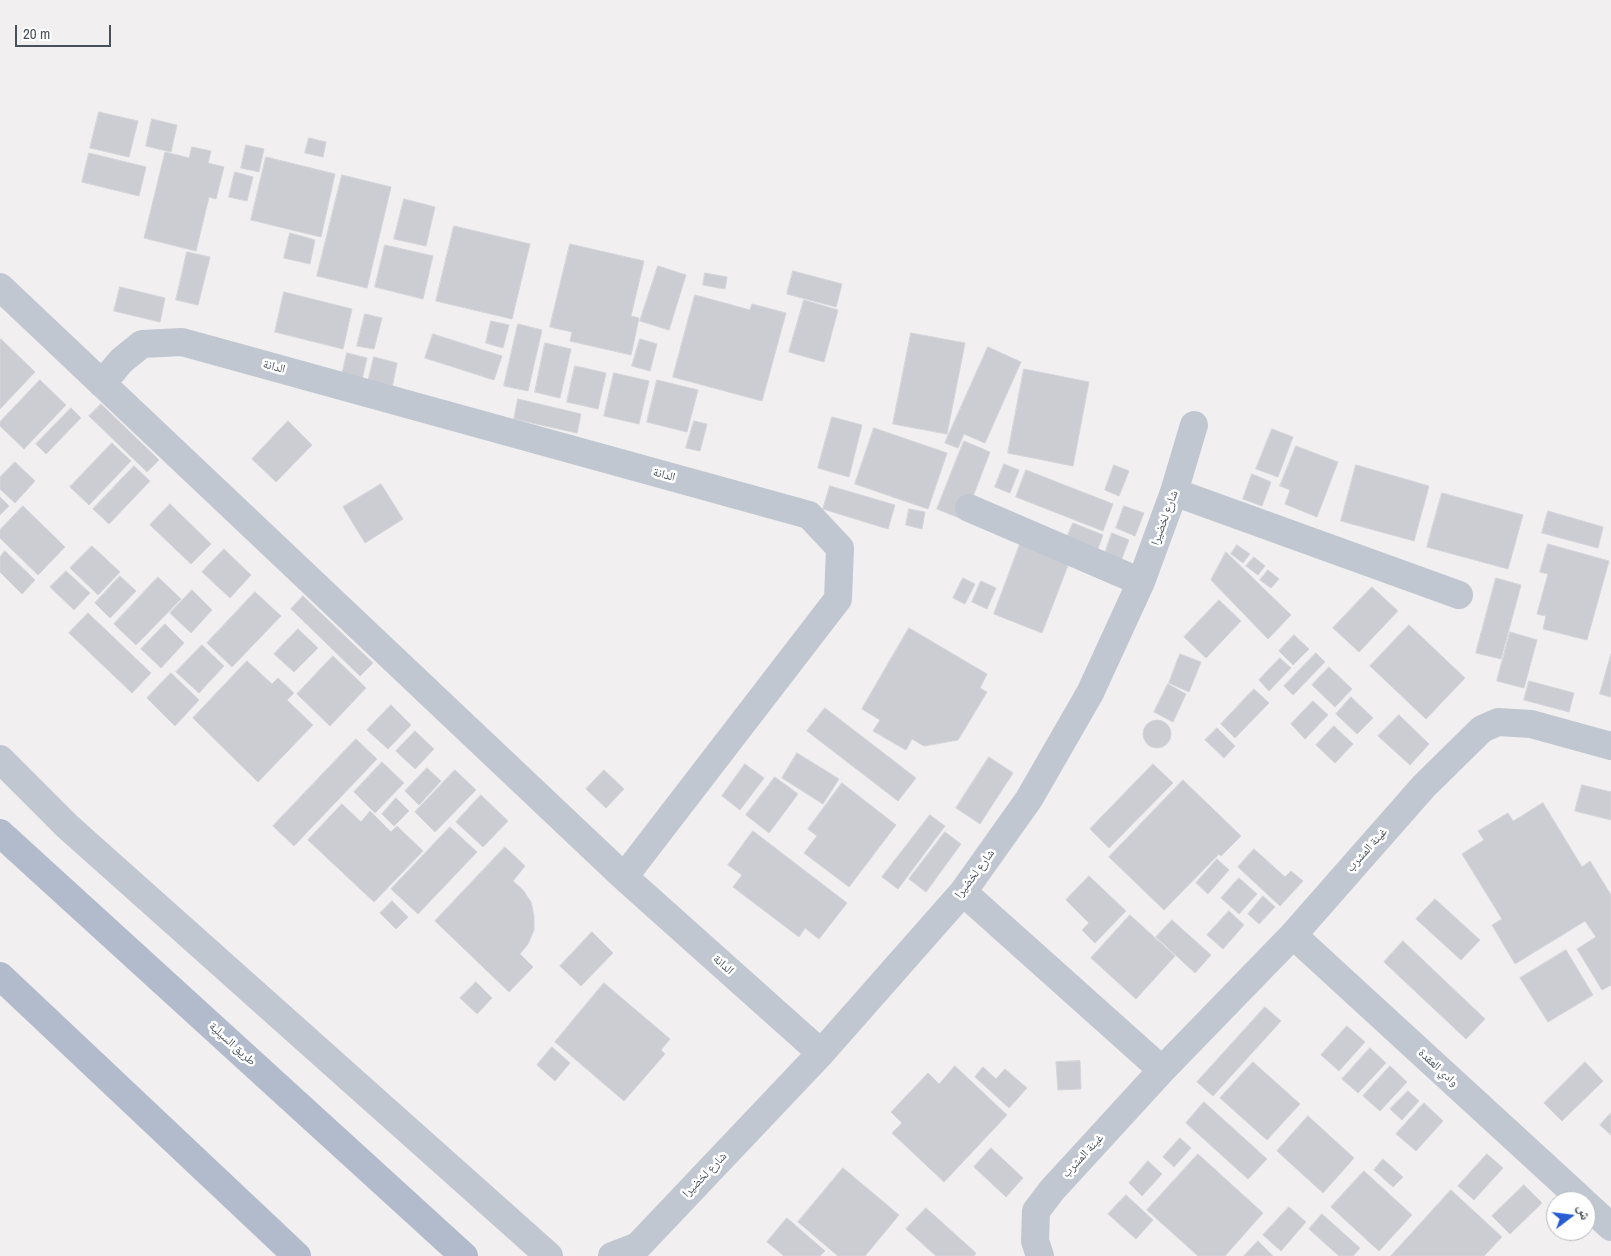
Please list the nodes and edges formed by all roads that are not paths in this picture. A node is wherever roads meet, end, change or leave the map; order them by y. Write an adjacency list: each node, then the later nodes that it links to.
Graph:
1 (0, 287): 2 (street, الدانة)
2 (102, 384): 11 (street, الدانة); 11 (street, الدانة)
3 (1194, 426): 4 (street, شارع لخضيرا)
4 (1174, 492): 6 (street, شارع لخضيرا); 7 (street)
5 (969, 508): 6 (street)
6 (1142, 582): 12 (street, شارع لخضيرا)
7 (1459, 595)
8 (1611, 746): 13 (street, غينة المشرب)
9 (0, 759): 23 (street)
10 (0, 833): 22 (main road, طريق السيلية)
11 (624, 877): 15 (street, الدانة)
12 (963, 892): 15 (street, شارع لخضيرا); 16 (street)
13 (1292, 934): 16 (street, غينة المشرب); 17 (street, وادي العقدة)
14 (0, 976): 21 (main road)
15 (822, 1053): 20 (street, شارع لخضيرا)
16 (1162, 1070): 25 (street, غينة المشرب)
17 (1572, 1191)
18 (1596, 1213): 19 (street)
19 (1611, 1227)
20 (636, 1251): 24 (street, شارع لخضيرا)
21 (298, 1256)
22 (464, 1256)
23 (549, 1256)
24 (612, 1256)
25 (1040, 1256)

